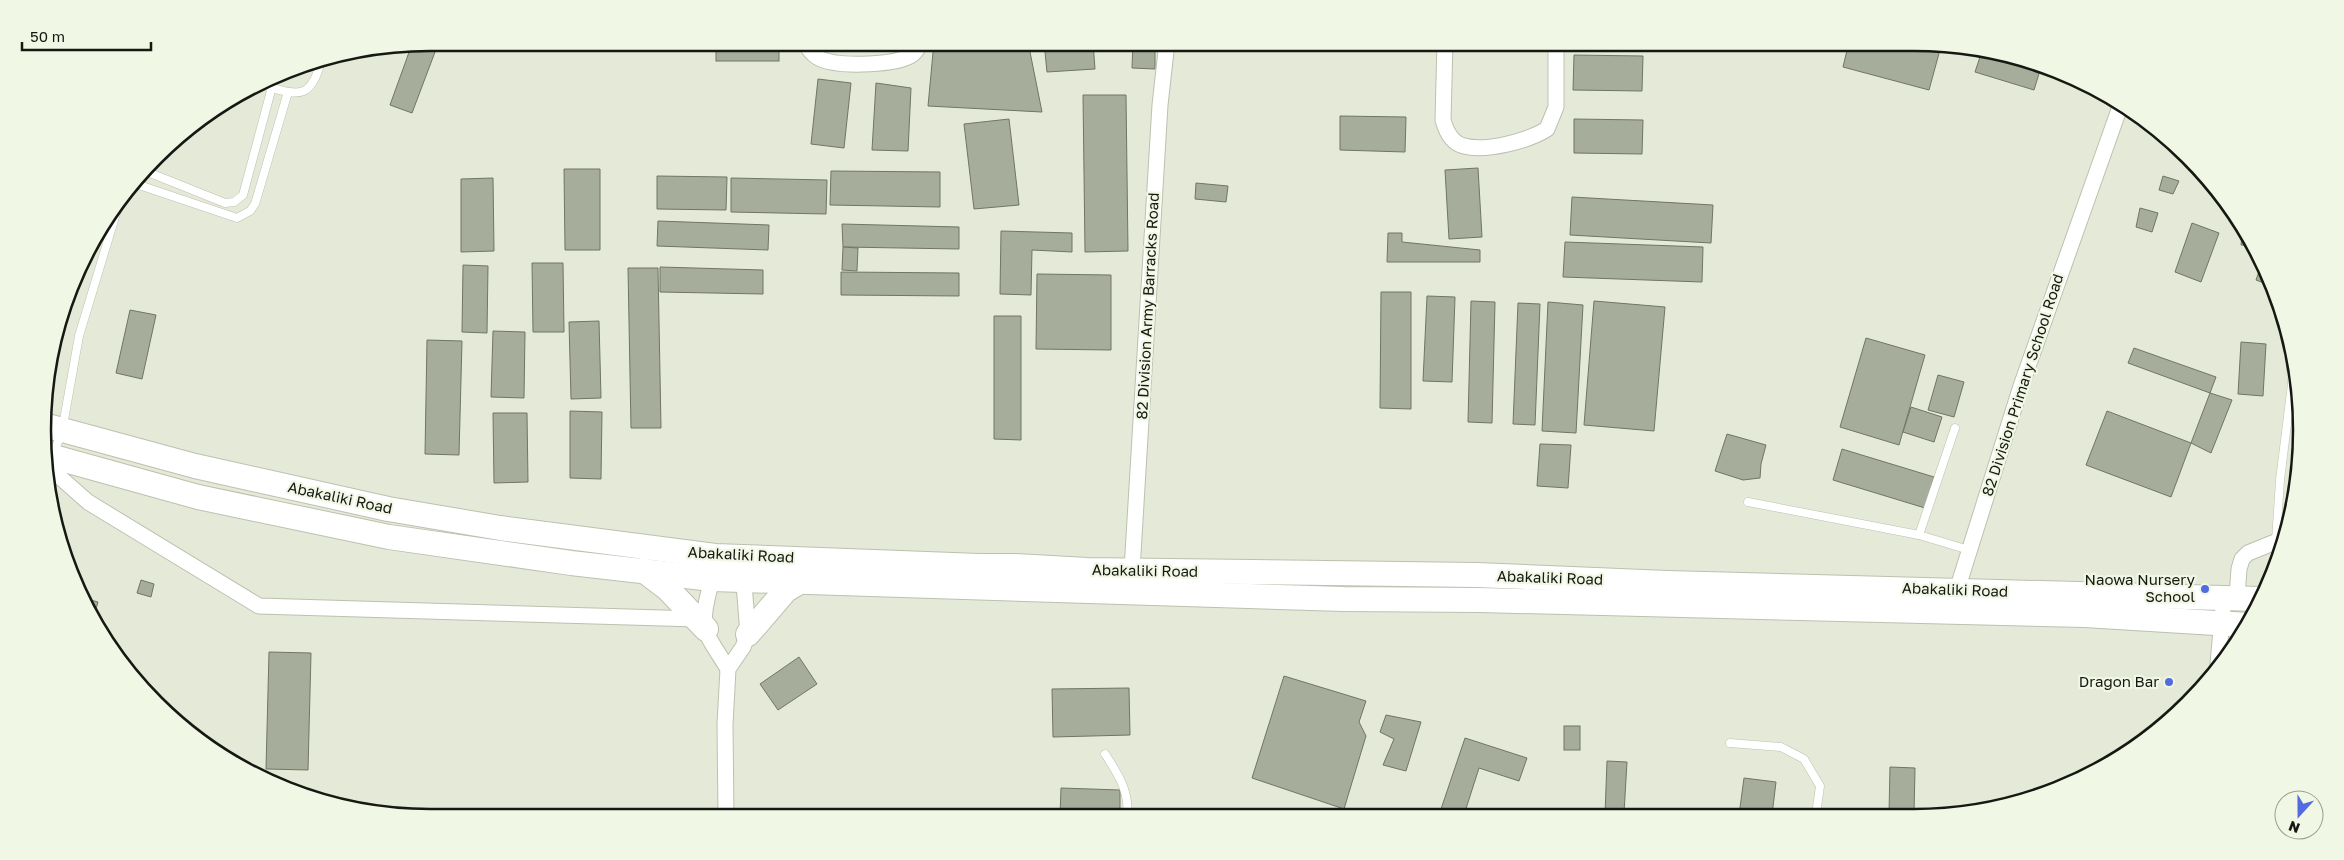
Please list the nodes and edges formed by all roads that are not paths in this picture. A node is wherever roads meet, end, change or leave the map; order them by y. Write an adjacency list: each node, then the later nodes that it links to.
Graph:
1 (809, 51): 2 (street)
2 (916, 51)
3 (1166, 51): 26 (street, 82 Division Army Barracks Road)
4 (1445, 51): 5 (street)
5 (1556, 51)
6 (318, 68): 8 (lane)
7 (272, 87): 8 (lane); 10 (lane)
8 (288, 92): 11 (lane)
9 (2117, 111): 22 (street, 82 Division Primary School Road)
10 (151, 173)
11 (141, 186)
12 (112, 225): 14 (lane)
13 (2291, 392): 19 (lane)
14 (53, 428): 23 (main road, Abakaliki Road)
15 (1955, 428): 20 (lane)
16 (52, 459): 25 (main road, Abakaliki Road)
17 (53, 464): 30 (street)
18 (1748, 502): 20 (lane)
19 (2281, 524)
20 (1920, 535): 22 (lane)
21 (2276, 541): 29 (street)
22 (1969, 550): 28 (street, 82 Division Primary School Road)
23 (713, 568): 24 (main road, Abakaliki Road); 25 (main road, Abakaliki Road); 30 (street)
24 (743, 568): 26 (main road, Abakaliki Road); 27 (main road, Abakaliki Road); 33 (street)
25 (643, 570): 30 (main road)
26 (1132, 570): 28 (main road, Abakaliki Road)
27 (801, 581): 31 (main road, Abakaliki Road); 33 (main road)
28 (1957, 590): 29 (main road, Abakaliki Road)
29 (2241, 598): 31 (street)
30 (701, 624): 35 (street)
31 (2220, 624): 32 (main road, Abakaliki Road); 34 (street)
32 (2238, 625)
33 (748, 634): 35 (street)
34 (2218, 655)
35 (728, 669): 38 (street)
36 (1730, 743): 40 (lane)
37 (1105, 754): 39 (lane)
38 (726, 809)
39 (1128, 809)
40 (1817, 809)

